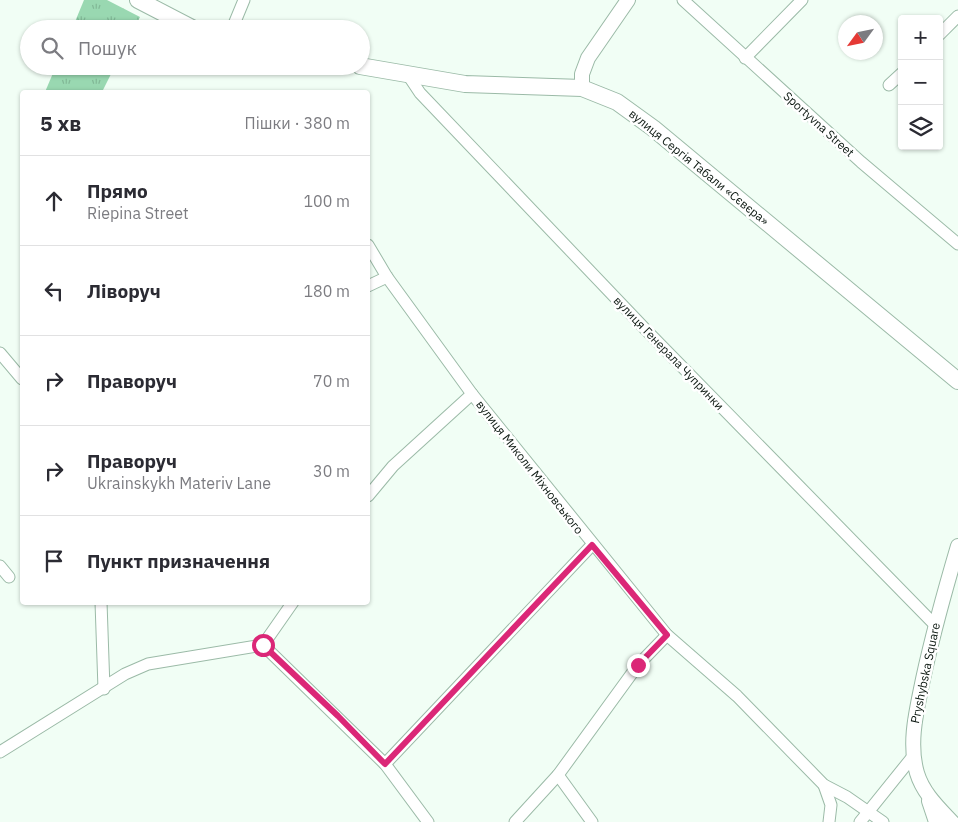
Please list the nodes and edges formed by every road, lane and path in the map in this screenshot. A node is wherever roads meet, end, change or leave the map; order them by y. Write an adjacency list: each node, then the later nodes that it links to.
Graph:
1 (138, 0): 7 (main road)
2 (244, 0): 8 (street)
3 (628, 0): 15 (street)
4 (683, 0): 10 (street, Sportyvna Street)
5 (802, 0): 10 (street)
6 (958, 16): 9 (street)
7 (177, 20)
8 (236, 20)
9 (943, 31)
10 (745, 58): 16 (street, Sportyvna Street)
11 (370, 68): 12 (main road, вулиця Сергія Табали «Сєвєра»)
12 (408, 75): 15 (main road, вулиця Сергія Табали «Сєвєра»); 31 (street, вулиця Генерала Чупринки)
13 (898, 77): 14 (street)
14 (890, 85)
15 (582, 88): 22 (main road, вулиця Сергія Табали «Сєвєра»)
16 (958, 244)
17 (370, 248): 18 (street, вулиця Миколи Міхновського)
18 (387, 277): 19 (street); 23 (street, вулиця Миколи Міхновського)
19 (370, 285)
20 (0, 353): 21 (street)
21 (20, 376)
22 (958, 381)
23 (472, 394): 24 (street); 25 (street, вулиця Миколи Міхновського)
24 (370, 494)
25 (592, 545): 32 (street, вулиця Миколи Міхновського); 37 (street)
26 (958, 546): 31 (street, Pryshybska Square)
27 (0, 566): 28 (street)
28 (9, 577)
29 (101, 605): 34 (street)
30 (291, 605): 33 (street)
31 (935, 625): 36 (street, Pryshybska Square)
32 (667, 635): 38 (street); 39 (street, вулиця Миколи Міхновського)
33 (263, 645): 34 (street); 37 (street)
34 (104, 689): 35 (street)
35 (0, 752)
36 (914, 755): 40 (street, Pryshybska Square); 41 (street)
37 (385, 764): 42 (street)
38 (558, 775): 43 (street); 44 (street)
39 (824, 785): 41 (street, вулиця Миколи Міхновського); 45 (street)
40 (926, 794): 48 (street); 49 (street, Pryshybska Square)
41 (868, 811): 46 (street); 47 (street, вулиця Миколи Міхновського)
42 (428, 822)
43 (515, 822)
44 (592, 822)
45 (829, 822)
46 (860, 822)
47 (883, 822)
48 (936, 822)
49 (952, 822)

